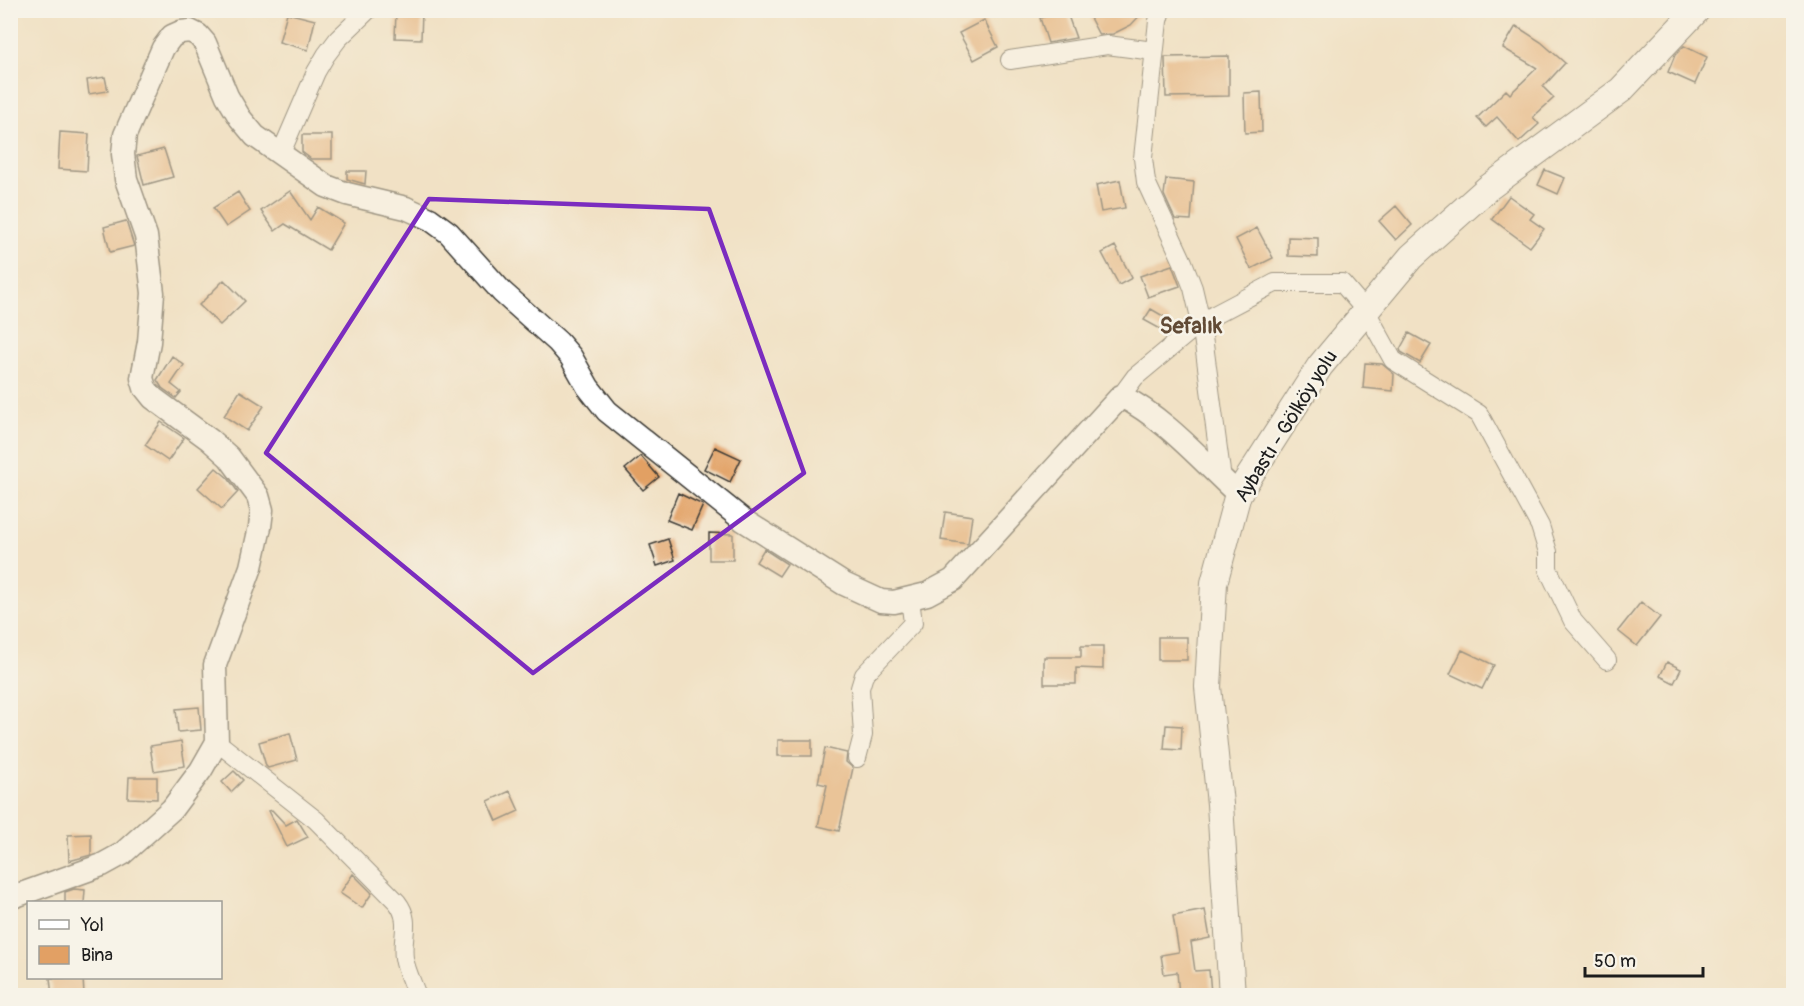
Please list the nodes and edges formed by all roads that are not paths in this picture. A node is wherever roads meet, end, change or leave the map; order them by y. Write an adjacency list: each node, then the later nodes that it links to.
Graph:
1 (368, 10): 6 (street)
2 (1161, 10): 4 (street)
3 (1697, 10): 7 (main road, Aybastı - Gölköy yolu)
4 (1154, 51): 5 (street); 8 (street)
5 (1010, 60)
6 (281, 153): 11 (street); 13 (street)
7 (1366, 311): 8 (street); 10 (main road, Aybastı - Gölköy yolu); 12 (street)
8 (1201, 322): 9 (street); 10 (street)
9 (1121, 396): 10 (street); 11 (street)
10 (1230, 487): 17 (main road, Aybastı - Gölköy yolu)
11 (910, 599): 14 (street)
12 (1607, 660)
13 (217, 742): 15 (street); 16 (street)
14 (857, 758)
15 (10, 897)
16 (417, 996)
17 (1232, 996)

